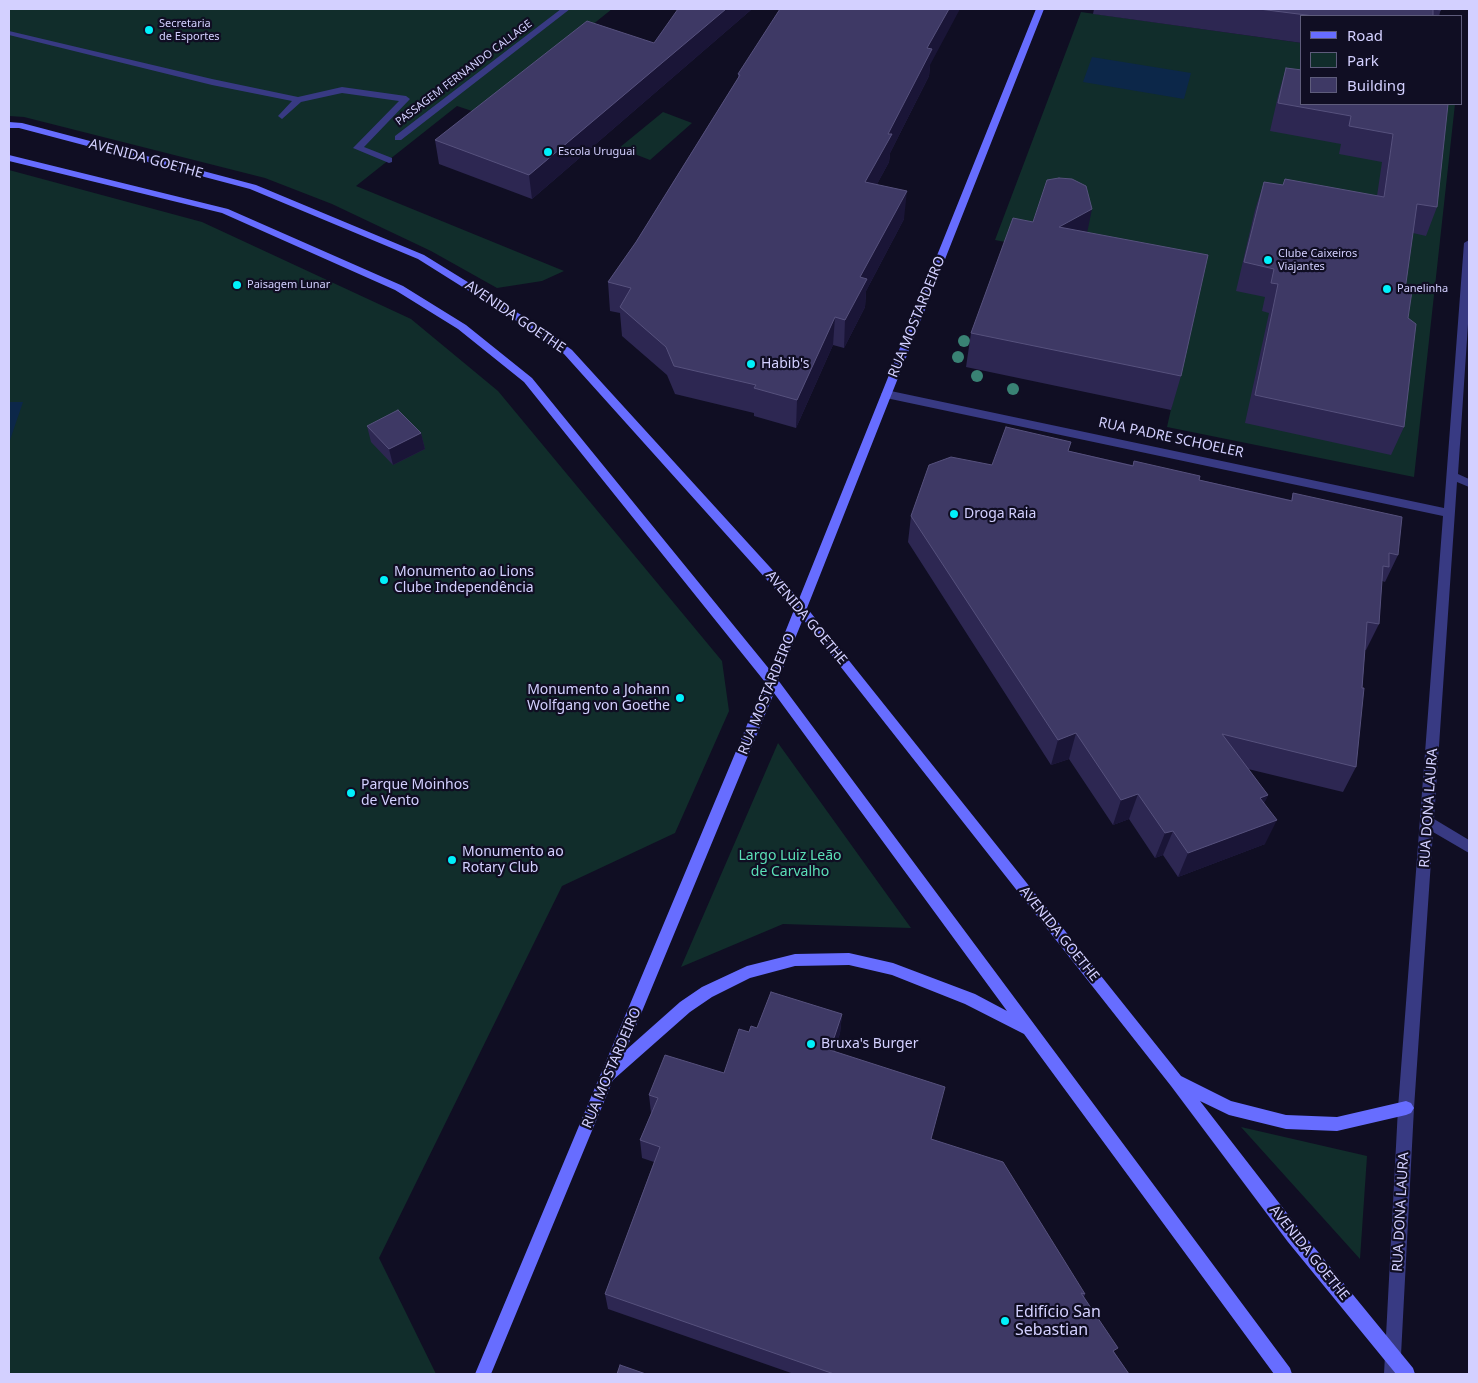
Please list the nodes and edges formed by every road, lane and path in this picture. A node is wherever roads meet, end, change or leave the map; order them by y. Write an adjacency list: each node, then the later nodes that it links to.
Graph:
1 (566, 9): 7 (street, PASSAGEM FERNANDO CALLAGE)
2 (1040, 9): 11 (main road, RUA MOSTARDEIRO)
3 (9, 33): 4 (street)
4 (298, 100): 5 (street); 9 (street)
5 (282, 116)
6 (9, 125): 15 (main road, AVENIDA GOETHE)
7 (398, 138)
8 (9, 158): 16 (main road)
9 (390, 160)
10 (1469, 243): 12 (street, RUA DONA LAURA)
11 (886, 394): 14 (street, RUA PADRE SCHOELER); 15 (main road, RUA MOSTARDEIRO)
12 (1453, 476): 13 (street); 14 (street, RUA DONA LAURA)
13 (1469, 483)
14 (1450, 513): 17 (street, RUA DONA LAURA)
15 (801, 609): 16 (main road, RUA MOSTARDEIRO); 21 (main road, AVENIDA GOETHE)
16 (772, 681): 19 (main road); 20 (main road, RUA MOSTARDEIRO)
17 (1428, 822): 18 (street); 22 (street, RUA DONA LAURA)
18 (1469, 847)
19 (1030, 1030): 20 (main road); 25 (main road)
20 (607, 1079): 24 (main road, RUA MOSTARDEIRO)
21 (1176, 1081): 22 (main road); 23 (main road, AVENIDA GOETHE)
22 (1406, 1108): 23 (street, RUA DONA LAURA)
23 (1394, 1357): 26 (street, RUA DONA LAURA); 27 (main road, AVENIDA GOETHE)
24 (483, 1374)
25 (1284, 1374)
26 (1392, 1374)
27 (1407, 1374)

